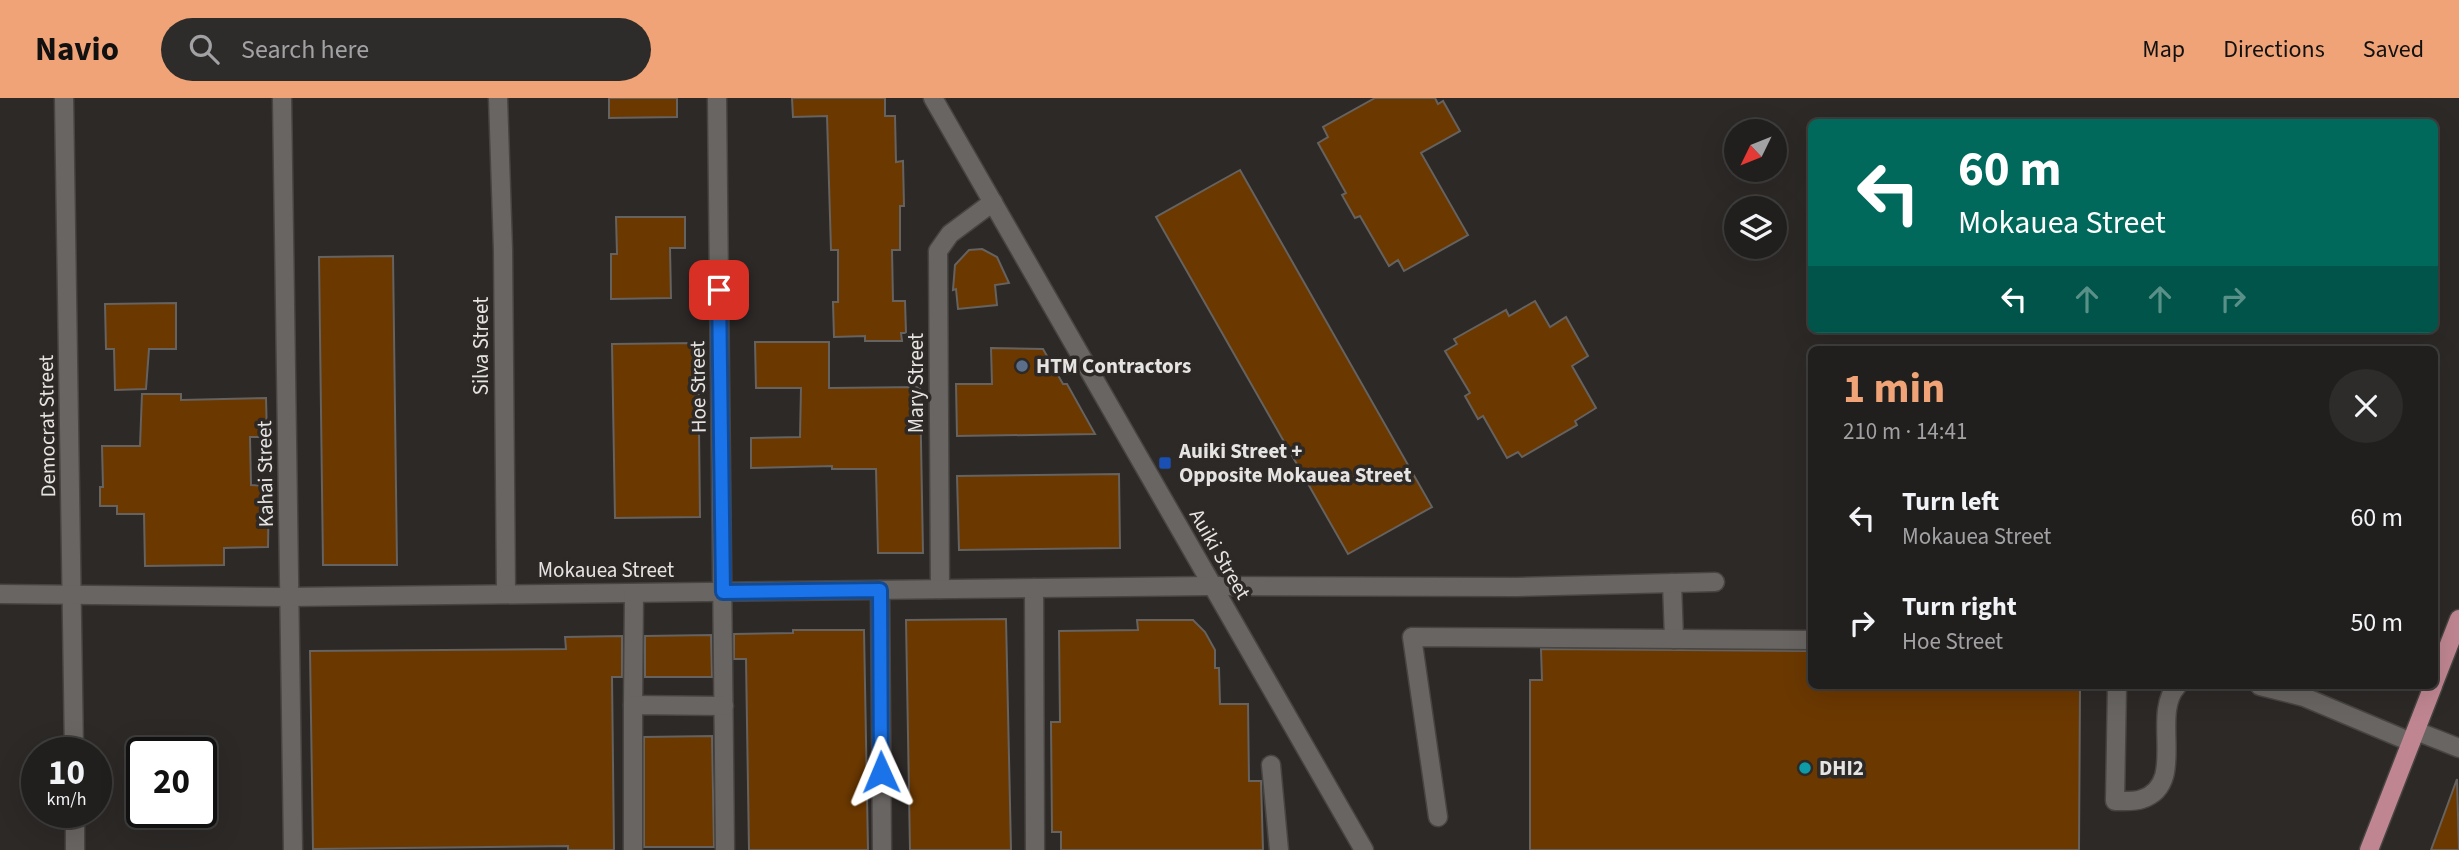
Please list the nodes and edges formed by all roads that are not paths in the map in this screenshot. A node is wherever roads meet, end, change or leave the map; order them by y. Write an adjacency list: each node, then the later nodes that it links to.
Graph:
1 (64, 98): 14 (street, Democrat Street)
2 (282, 98): 18 (street, Kahai Street)
3 (498, 98): 16 (street, Silva Street)
4 (717, 98): 13 (street, Hoe Street)
5 (933, 98): 6 (street, Auiki Street)
6 (993, 202): 9 (street, Auiki Street); 11 (street, Mary Street)
7 (1715, 582): 8 (street, Mokauea Street)
8 (1672, 583): 9 (street, Mokauea Street); 20 (street)
9 (1212, 586): 10 (street, Mokauea Street); 42 (street, Auiki Street)
10 (1034, 588): 11 (street, Mokauea Street); 40 (street)
11 (940, 589): 12 (street, Mokauea Street)
12 (880, 590): 13 (street, Mokauea Street); 39 (street)
13 (723, 592): 17 (street, Mokauea Street); 28 (street, Hoe Street)
14 (73, 593): 15 (street, Mokauea Street); 18 (street, Mokauea Street); 30 (street, Democrat Street)
15 (0, 594)
16 (506, 594): 17 (street, Mokauea Street); 18 (street, Mokauea Street)
17 (634, 594): 27 (street)
18 (288, 597): 36 (street, Kahai Street)
19 (2459, 620): 22 (main road)
20 (1674, 639): 21 (street); 33 (street)
21 (1808, 640)
22 (2438, 675)
23 (2117, 689): 24 (street)
24 (2174, 689)
25 (2272, 689): 29 (street)
26 (2432, 689): 29 (main road)
27 (634, 705): 28 (street); 37 (street)
28 (724, 706): 38 (street, Hoe Street)
29 (2414, 736): 31 (street); 43 (main road)
30 (74, 737)
31 (2459, 748)
32 (1271, 765): 41 (street)
33 (1438, 817)
34 (75, 828): 35 (street)
35 (75, 850)
36 (293, 850)
37 (633, 850)
38 (725, 850)
39 (882, 850)
40 (1035, 850)
41 (1279, 850)
42 (1364, 850)
43 (2369, 850)

